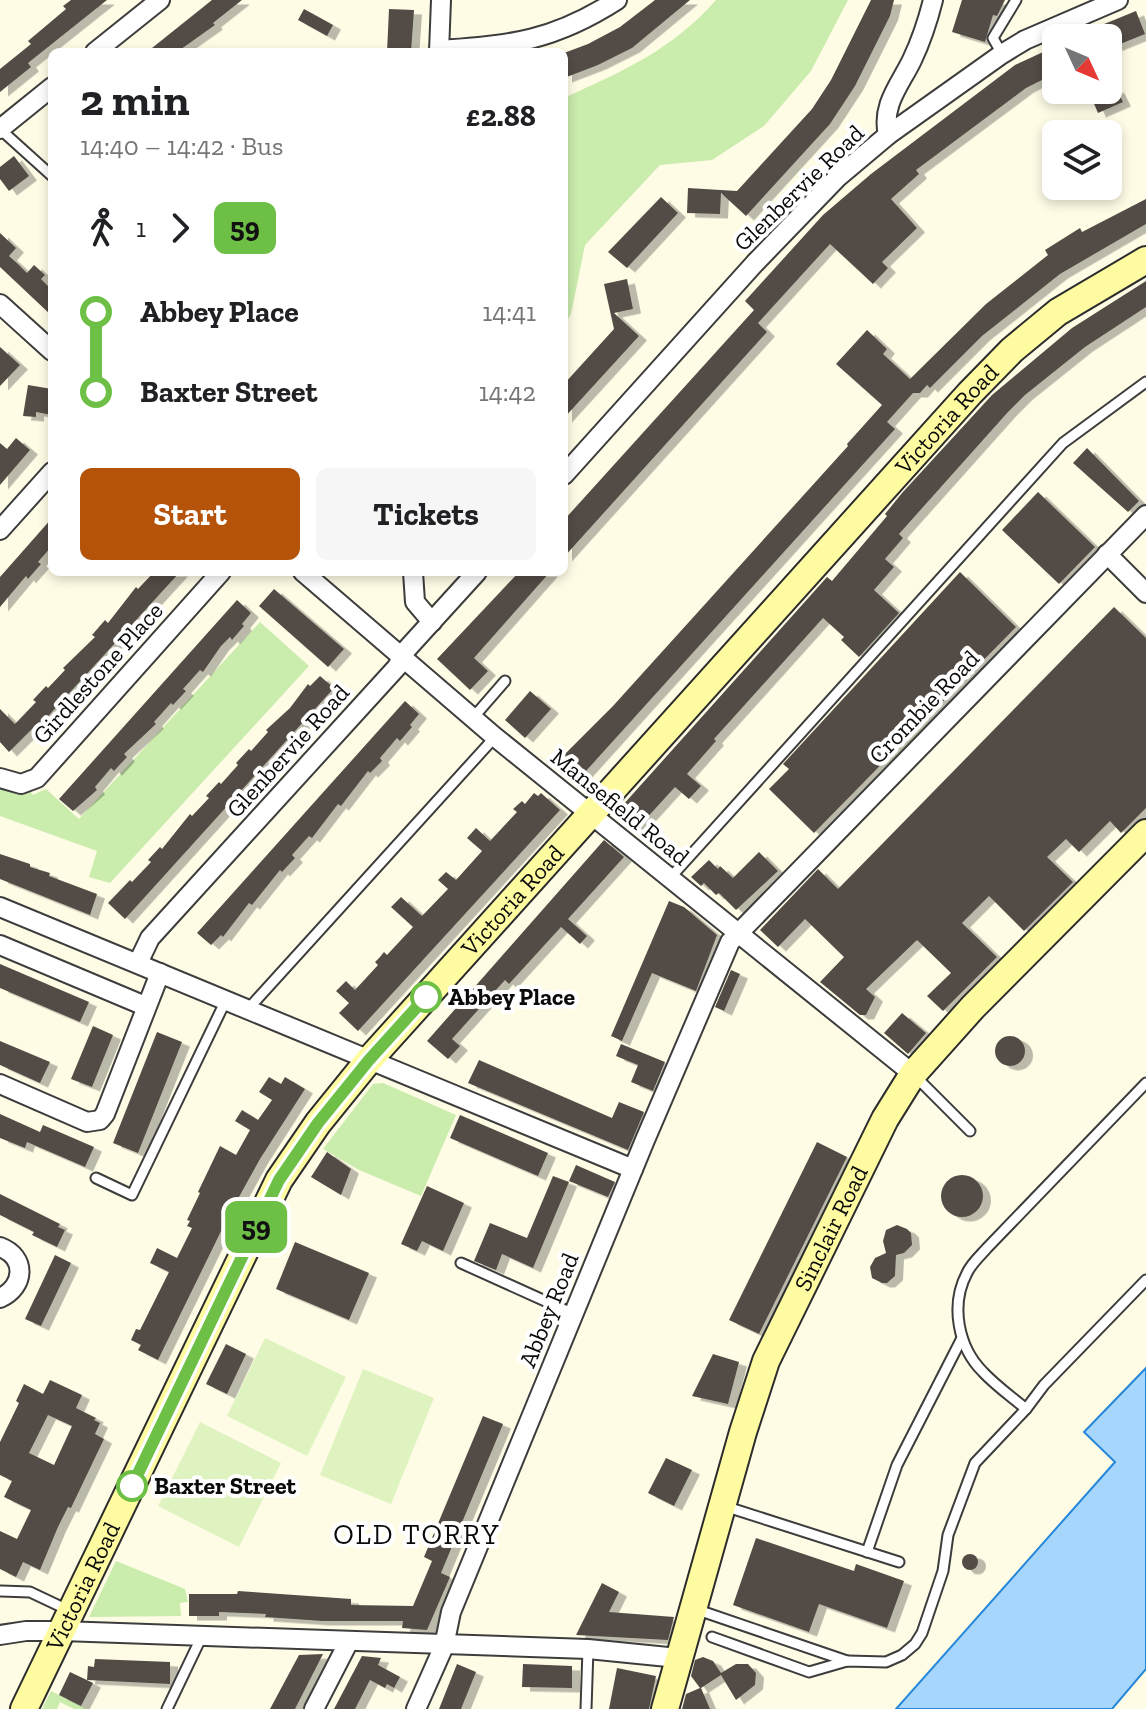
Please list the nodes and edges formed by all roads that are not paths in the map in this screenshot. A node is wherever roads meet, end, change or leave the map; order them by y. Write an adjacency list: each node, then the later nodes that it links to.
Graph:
1 (160, 0): 7 (street)
2 (441, 0): 8 (street)
3 (617, 0): 9 (street)
4 (933, 0): 13 (street)
5 (1016, 0): 10 (lane)
6 (1118, 0): 10 (street, Glenbervie Road)
7 (100, 48)
8 (439, 48)
9 (473, 48)
10 (1002, 54): 13 (street, Glenbervie Road)
11 (48, 90): 12 (street)
12 (0, 129): 14 (lane)
13 (888, 135): 19 (street, Glenbervie Road)
14 (48, 172)
15 (1146, 260): 35 (street, Victoria Road)
16 (0, 304): 17 (street)
17 (48, 347)
18 (1146, 382): 37 (lane)
19 (568, 471)
20 (48, 476): 22 (street)
21 (1146, 515): 23 (street, Crombie Road)
22 (0, 530)
23 (1107, 554): 28 (street); 39 (street, Crombie Road)
24 (217, 576): 34 (street, Girdlestone Place)
25 (308, 576): 30 (street, Mansefield Road)
26 (413, 576): 29 (street)
27 (473, 576): 29 (street, Glenbervie Road)
28 (1146, 593)
29 (432, 622): 30 (street, Glenbervie Road)
30 (401, 658): 32 (street, Mansefield Road); 41 (street, Glenbervie Road)
31 (505, 681): 32 (lane)
32 (472, 719): 33 (street, Mansefield Road)
33 (495, 737): 35 (street, Mansefield Road); 45 (lane)
34 (0, 778)
35 (591, 814): 37 (street, Mansefield Road); 46 (street, Victoria Road)
36 (1146, 833): 47 (street, Sinclair Road)
37 (670, 878): 39 (street, Mansefield Road)
38 (0, 907): 41 (street)
39 (738, 933): 47 (street, Mansefield Road); 51 (street, Abbey Road)
40 (0, 945): 44 (street)
41 (138, 963): 42 (street)
42 (160, 973): 43 (street); 44 (street)
43 (226, 1000): 45 (street); 52 (lane)
44 (145, 1006): 49 (street)
45 (249, 1008): 46 (street)
46 (369, 1060): 51 (street); 65 (street, Victoria Road)
47 (913, 1074): 50 (lane); 60 (street, Sinclair Road)
48 (1146, 1083): 58 (lane)
49 (0, 1084)
50 (970, 1131)
51 (633, 1169): 57 (street, Abbey Road)
52 (96, 1178)
53 (0, 1247): 56 (street)
54 (461, 1263): 57 (lane)
55 (1146, 1280): 59 (lane)
56 (0, 1298)
57 (574, 1314): 70 (street, Abbey Road)
58 (962, 1338): 59 (lane); 61 (lane)
59 (1026, 1409): 73 (lane)
60 (724, 1506): 61 (lane); 64 (street, Sinclair Road)
61 (867, 1552): 62 (lane)
62 (899, 1562)
63 (1, 1591): 65 (lane)
64 (693, 1608): 72 (street, Sinclair Road); 73 (lane)
65 (66, 1621): 66 (street); 67 (street); 74 (street, Victoria Road)
66 (0, 1635)
67 (202, 1636): 69 (street); 75 (lane)
68 (712, 1637): 73 (lane)
69 (348, 1643): 70 (street); 76 (street)
70 (444, 1646): 71 (street); 77 (street, Abbey Road)
71 (588, 1649): 72 (street); 78 (lane)
72 (678, 1658): 79 (street, Sinclair Road)
73 (847, 1661)
74 (24, 1709)
75 (167, 1709)
76 (314, 1709)
77 (416, 1709)
78 (586, 1709)
79 (665, 1709)

